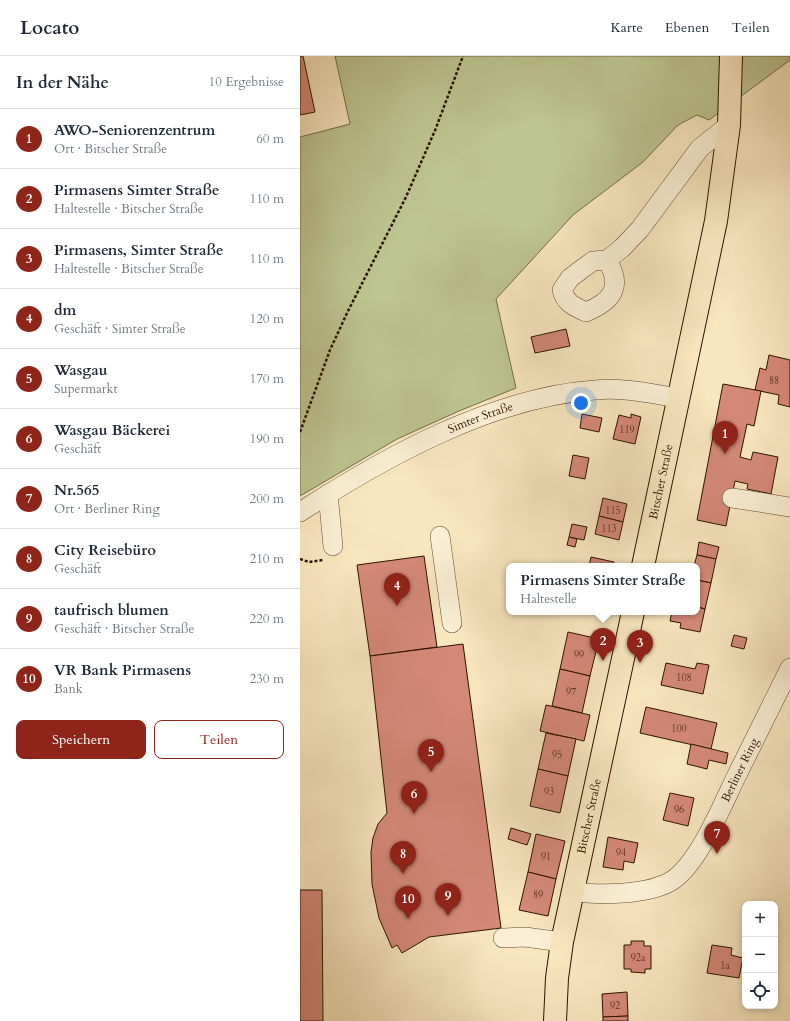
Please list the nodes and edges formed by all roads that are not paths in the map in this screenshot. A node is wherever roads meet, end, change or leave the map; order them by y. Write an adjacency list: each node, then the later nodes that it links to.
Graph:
1 (730, 56): 2 (main road, Bitscher Straße)
2 (729, 124): 3 (street); 4 (main road, Bitscher Straße)
3 (607, 260)
4 (679, 398): 5 (street, Simter Straße); 11 (main road, Bitscher Straße)
5 (328, 494): 8 (street, Simter Straße); 10 (street)
6 (732, 498): 7 (street)
7 (790, 508)
8 (300, 512)
9 (440, 536): 13 (street)
10 (331, 553)
11 (644, 563)
12 (632, 615): 15 (main road, Bitscher Straße)
13 (452, 623)
14 (790, 668): 15 (street, Berliner Ring)
15 (572, 891): 17 (main road, Bitscher Straße)
16 (504, 938): 17 (street)
17 (562, 942): 18 (main road, Bitscher Straße)
18 (555, 1021)

